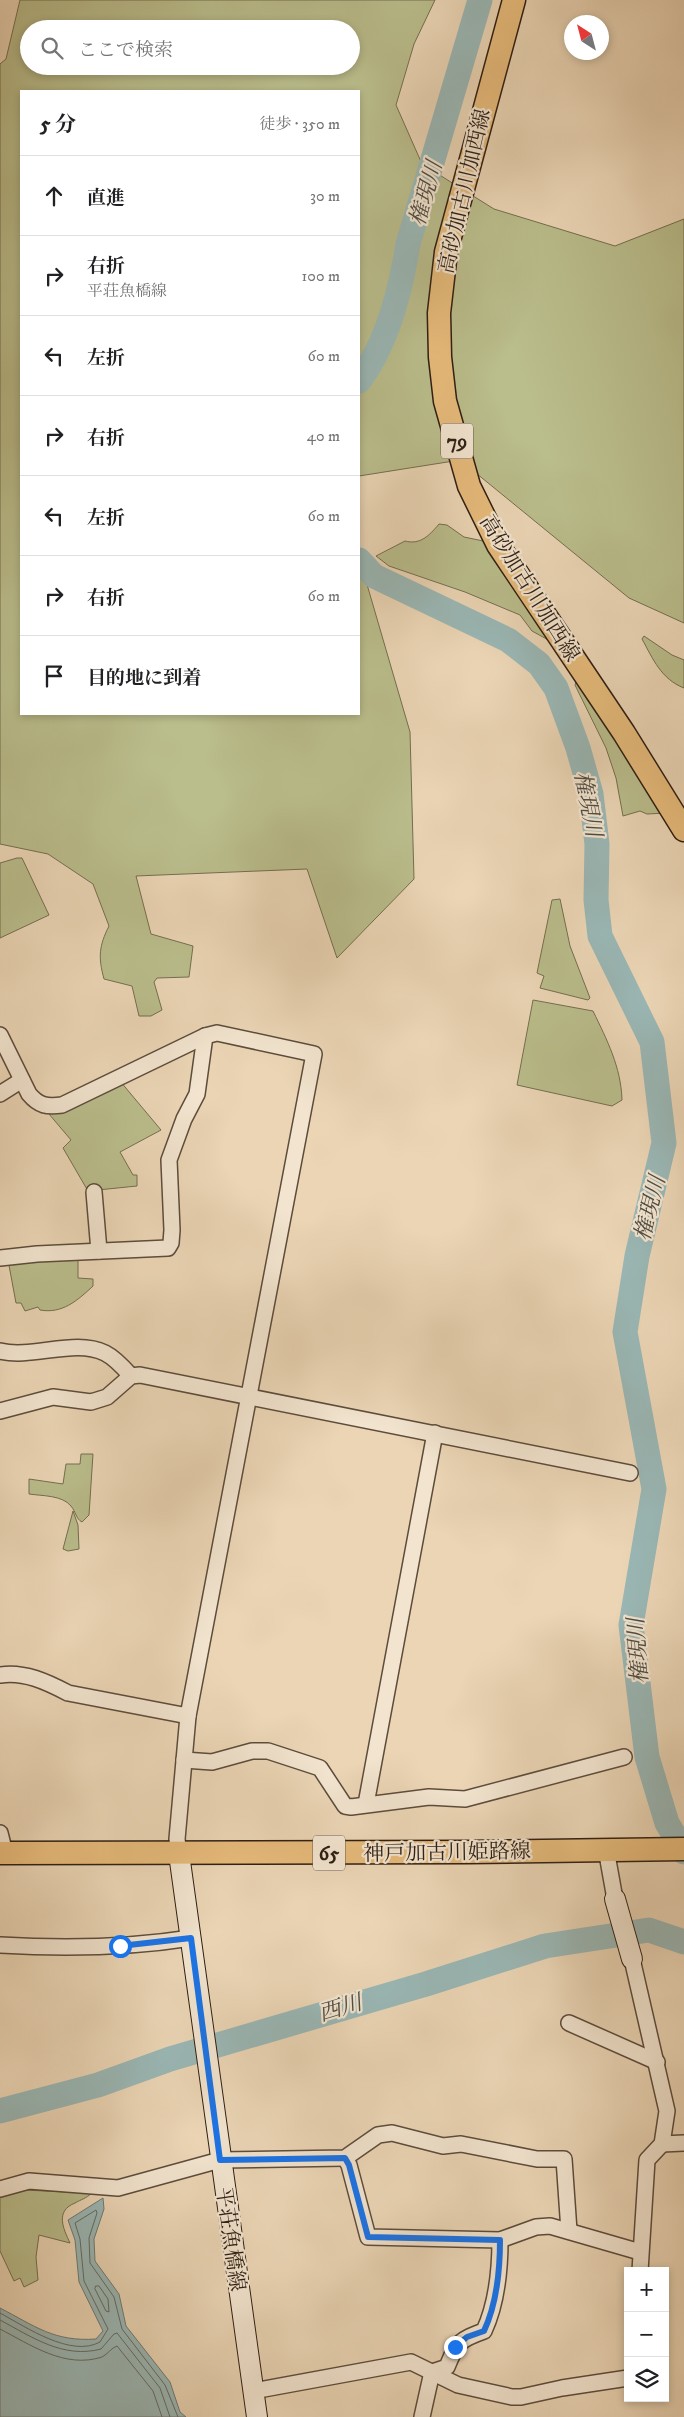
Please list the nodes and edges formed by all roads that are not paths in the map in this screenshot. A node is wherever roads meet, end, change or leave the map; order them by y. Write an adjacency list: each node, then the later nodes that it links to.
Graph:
1 (514, 0): 2 (main road, 高砂加古川加西線 / 79)
2 (684, 830)
3 (0, 1035): 5 (street)
4 (205, 1036): 5 (street); 8 (street); 12 (street)
5 (22, 1080): 6 (street)
6 (0, 1094)
7 (94, 1192): 8 (street)
8 (99, 1251): 9 (street)
9 (0, 1258)
10 (0, 1351): 11 (street)
11 (131, 1376): 12 (street); 13 (street)
12 (249, 1396): 14 (street); 17 (street)
13 (0, 1411)
14 (435, 1433): 15 (street); 20 (street)
15 (630, 1472)
16 (0, 1675): 17 (street)
17 (188, 1716): 19 (street)
18 (624, 1758): 20 (street)
19 (184, 1760): 20 (street); 24 (street)
20 (366, 1804)
21 (2, 1846): 24 (main road, 神戸加古川姫路線 / 65)
22 (606, 1849): 23 (main road, 神戸加古川姫路線 / 65); 24 (main road, 神戸加古川姫路線 / 65); 25 (street)
23 (684, 1849)
24 (179, 1854): 26 (main road, 平荘魚橋線)
25 (616, 1903): 28 (main road)
26 (191, 1938): 27 (street); 34 (main road, 平荘魚橋線)
27 (0, 1945)
28 (631, 1956): 30 (street)
29 (569, 2023): 30 (street)
30 (657, 2062): 32 (street)
31 (684, 2143): 32 (street)
32 (662, 2144): 38 (street)
33 (345, 2158): 34 (street); 36 (street); 37 (street)
34 (220, 2160): 35 (street); 42 (main road, 平荘魚橋線)
35 (0, 2189)
36 (569, 2231): 37 (street); 38 (street)
37 (500, 2240): 40 (street)
38 (640, 2252): 39 (street)
39 (640, 2267)
40 (432, 2372): 41 (street); 42 (street); 44 (street)
41 (624, 2379)
42 (253, 2391): 43 (main road, 平荘魚橋線)
43 (257, 2417)
44 (422, 2417)

